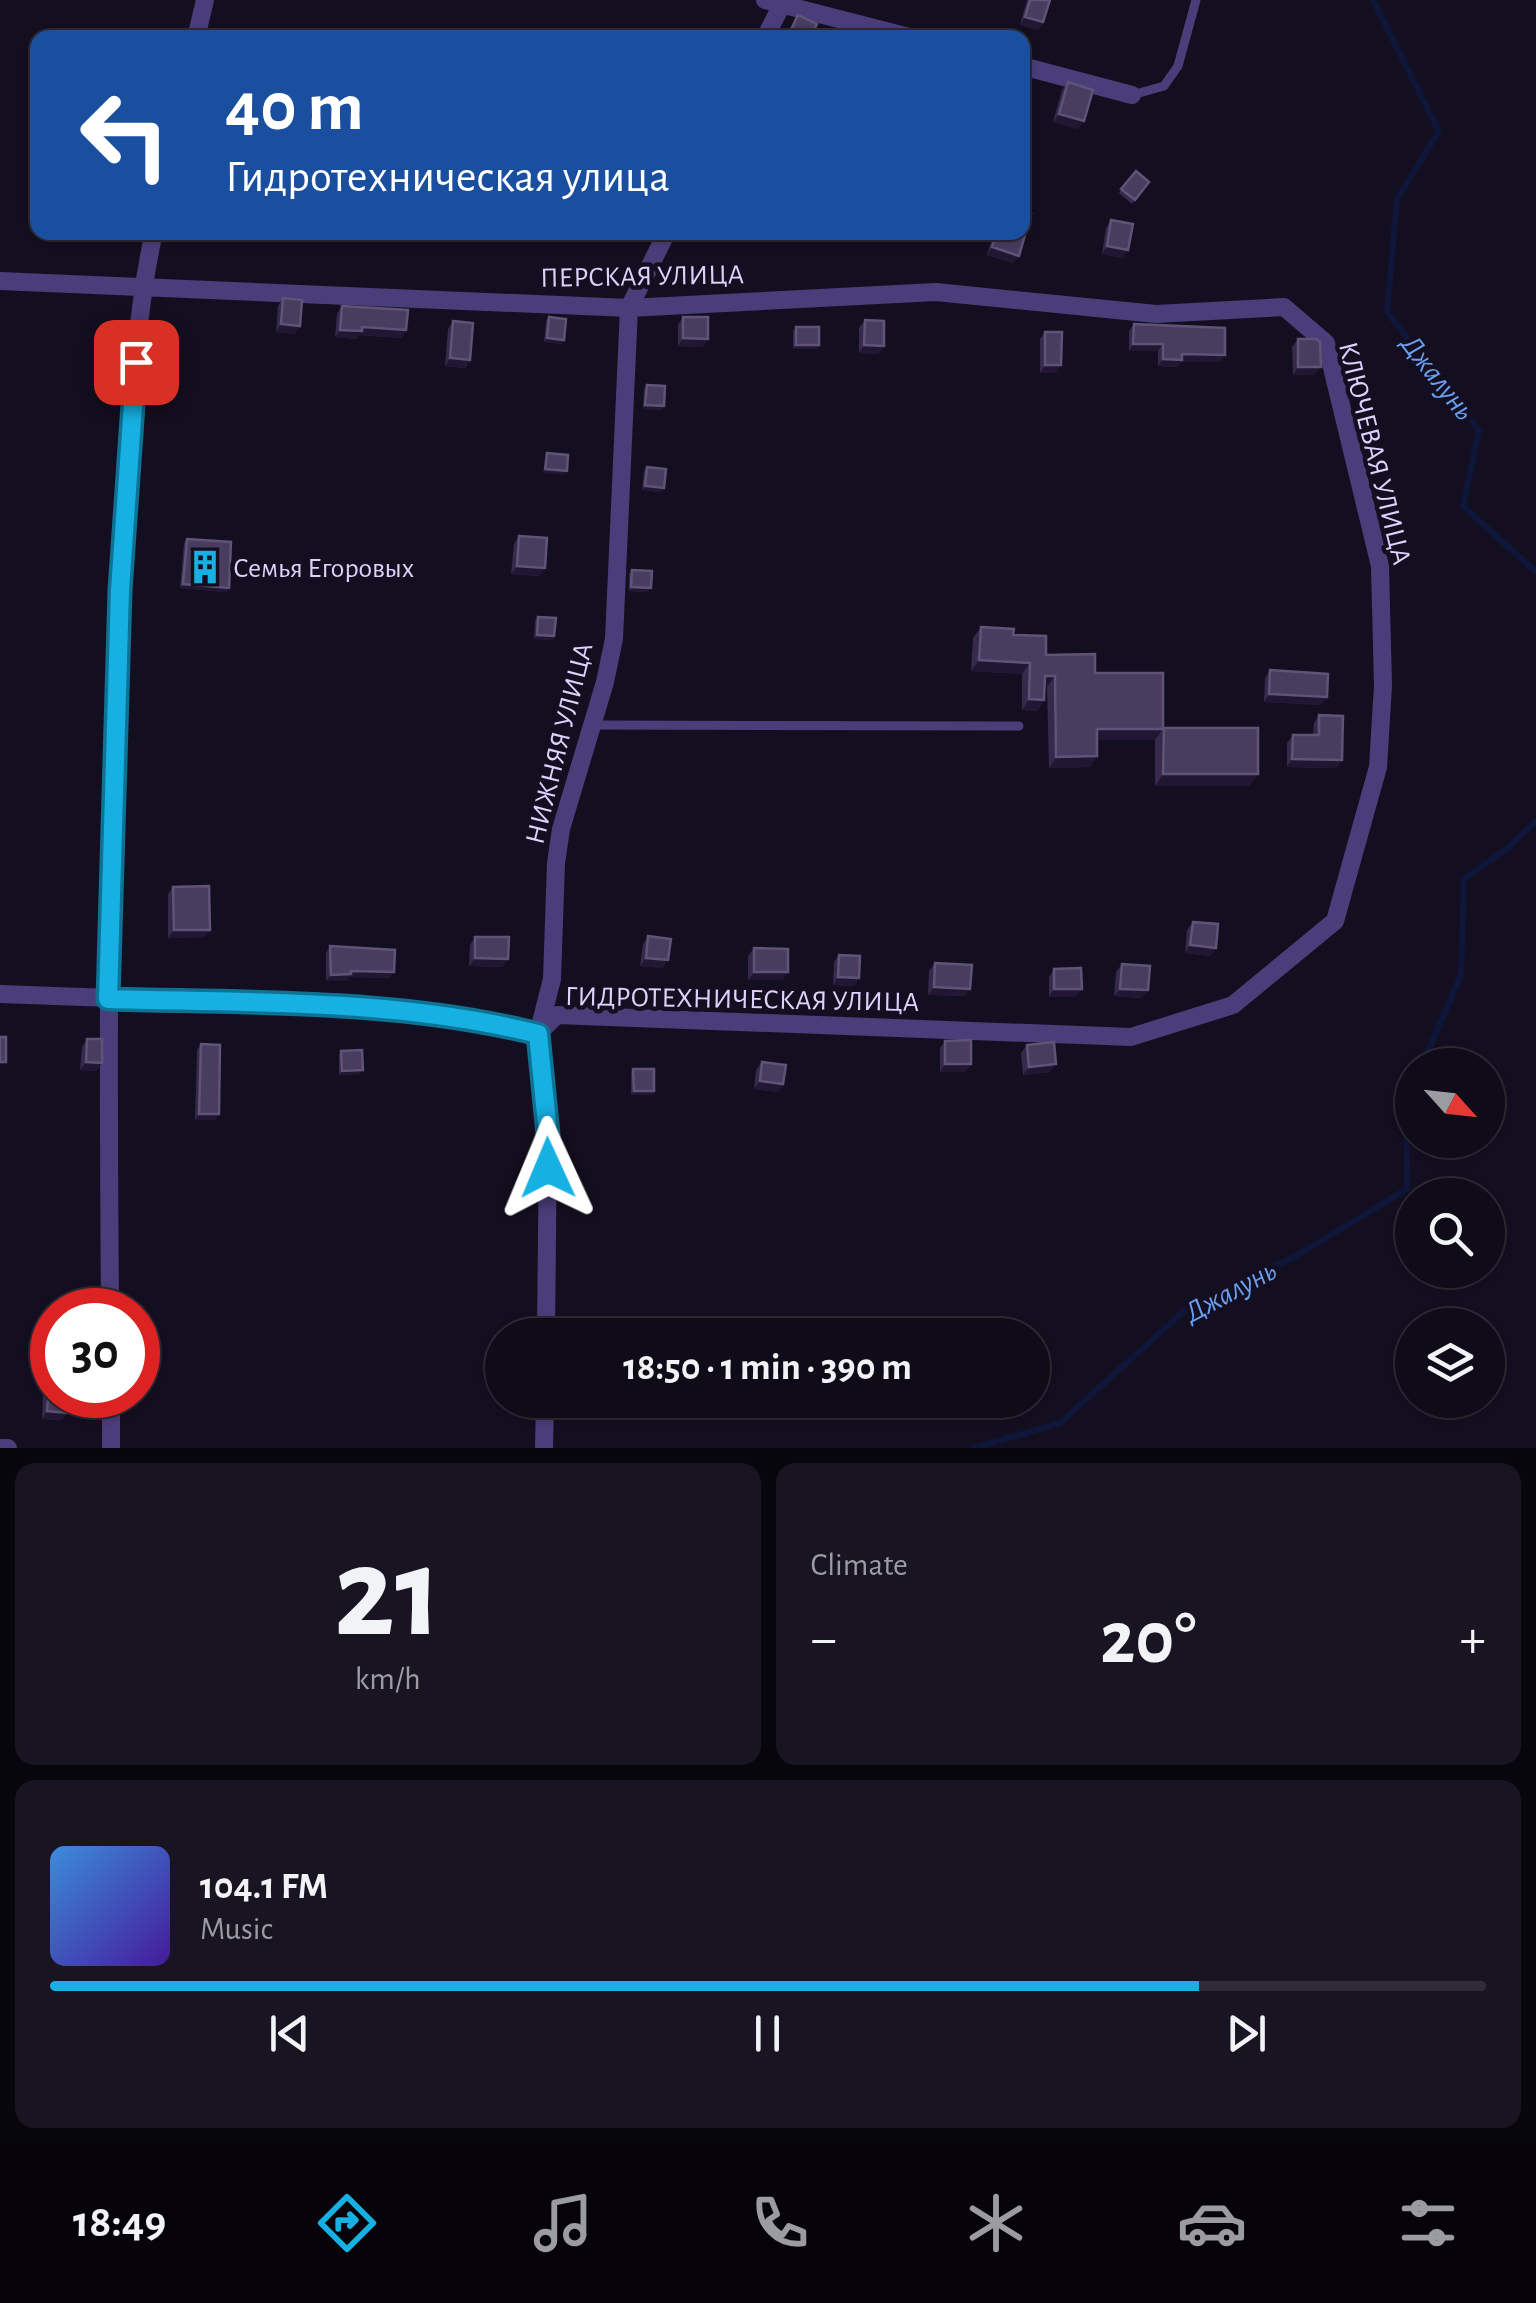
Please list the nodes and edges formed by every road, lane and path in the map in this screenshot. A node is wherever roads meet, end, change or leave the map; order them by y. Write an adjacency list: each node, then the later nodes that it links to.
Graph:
1 (205, 0): 4 (street)
2 (1196, 0): 8 (lane)
3 (777, 1): 5 (street); 6 (street)
4 (198, 30)
5 (768, 30)
6 (884, 30)
7 (1030, 68): 8 (street)
8 (1132, 95)
9 (152, 240): 12 (street)
10 (663, 240): 14 (street, НИЖНЯЯ УЛИЦА)
11 (0, 281): 12 (street, ПЕРСКАЯ УЛИЦА)
12 (142, 286): 14 (street, ПЕРСКАЯ УЛИЦА); 19 (street)
13 (1284, 307): 14 (street, ПЕРСКАЯ УЛИЦА); 17 (street, КЛЮЧЕВАЯ УЛИЦА)
14 (629, 308): 15 (street, НИЖНЯЯ УЛИЦА)
15 (591, 725): 16 (lane); 20 (street, НИЖНЯЯ УЛИЦА)
16 (1020, 726)
17 (1335, 922): 20 (street, ГИДРОТЕХНИЧЕСКАЯ УЛИЦА)
18 (0, 994): 19 (street, ГИДРОТЕХНИЧЕСКАЯ УЛИЦА)
19 (108, 999): 20 (street, ГИДРОТЕХНИЧЕСКАЯ УЛИЦА); 21 (street)
20 (538, 1034): 22 (street, НИЖНЯЯ УЛИЦА)
21 (110, 1288)
22 (546, 1318)
23 (110, 1418): 27 (street)
24 (545, 1418): 28 (street)
25 (0, 1448): 26 (street)
26 (8, 1448)
27 (111, 1448)
28 (544, 1448)

